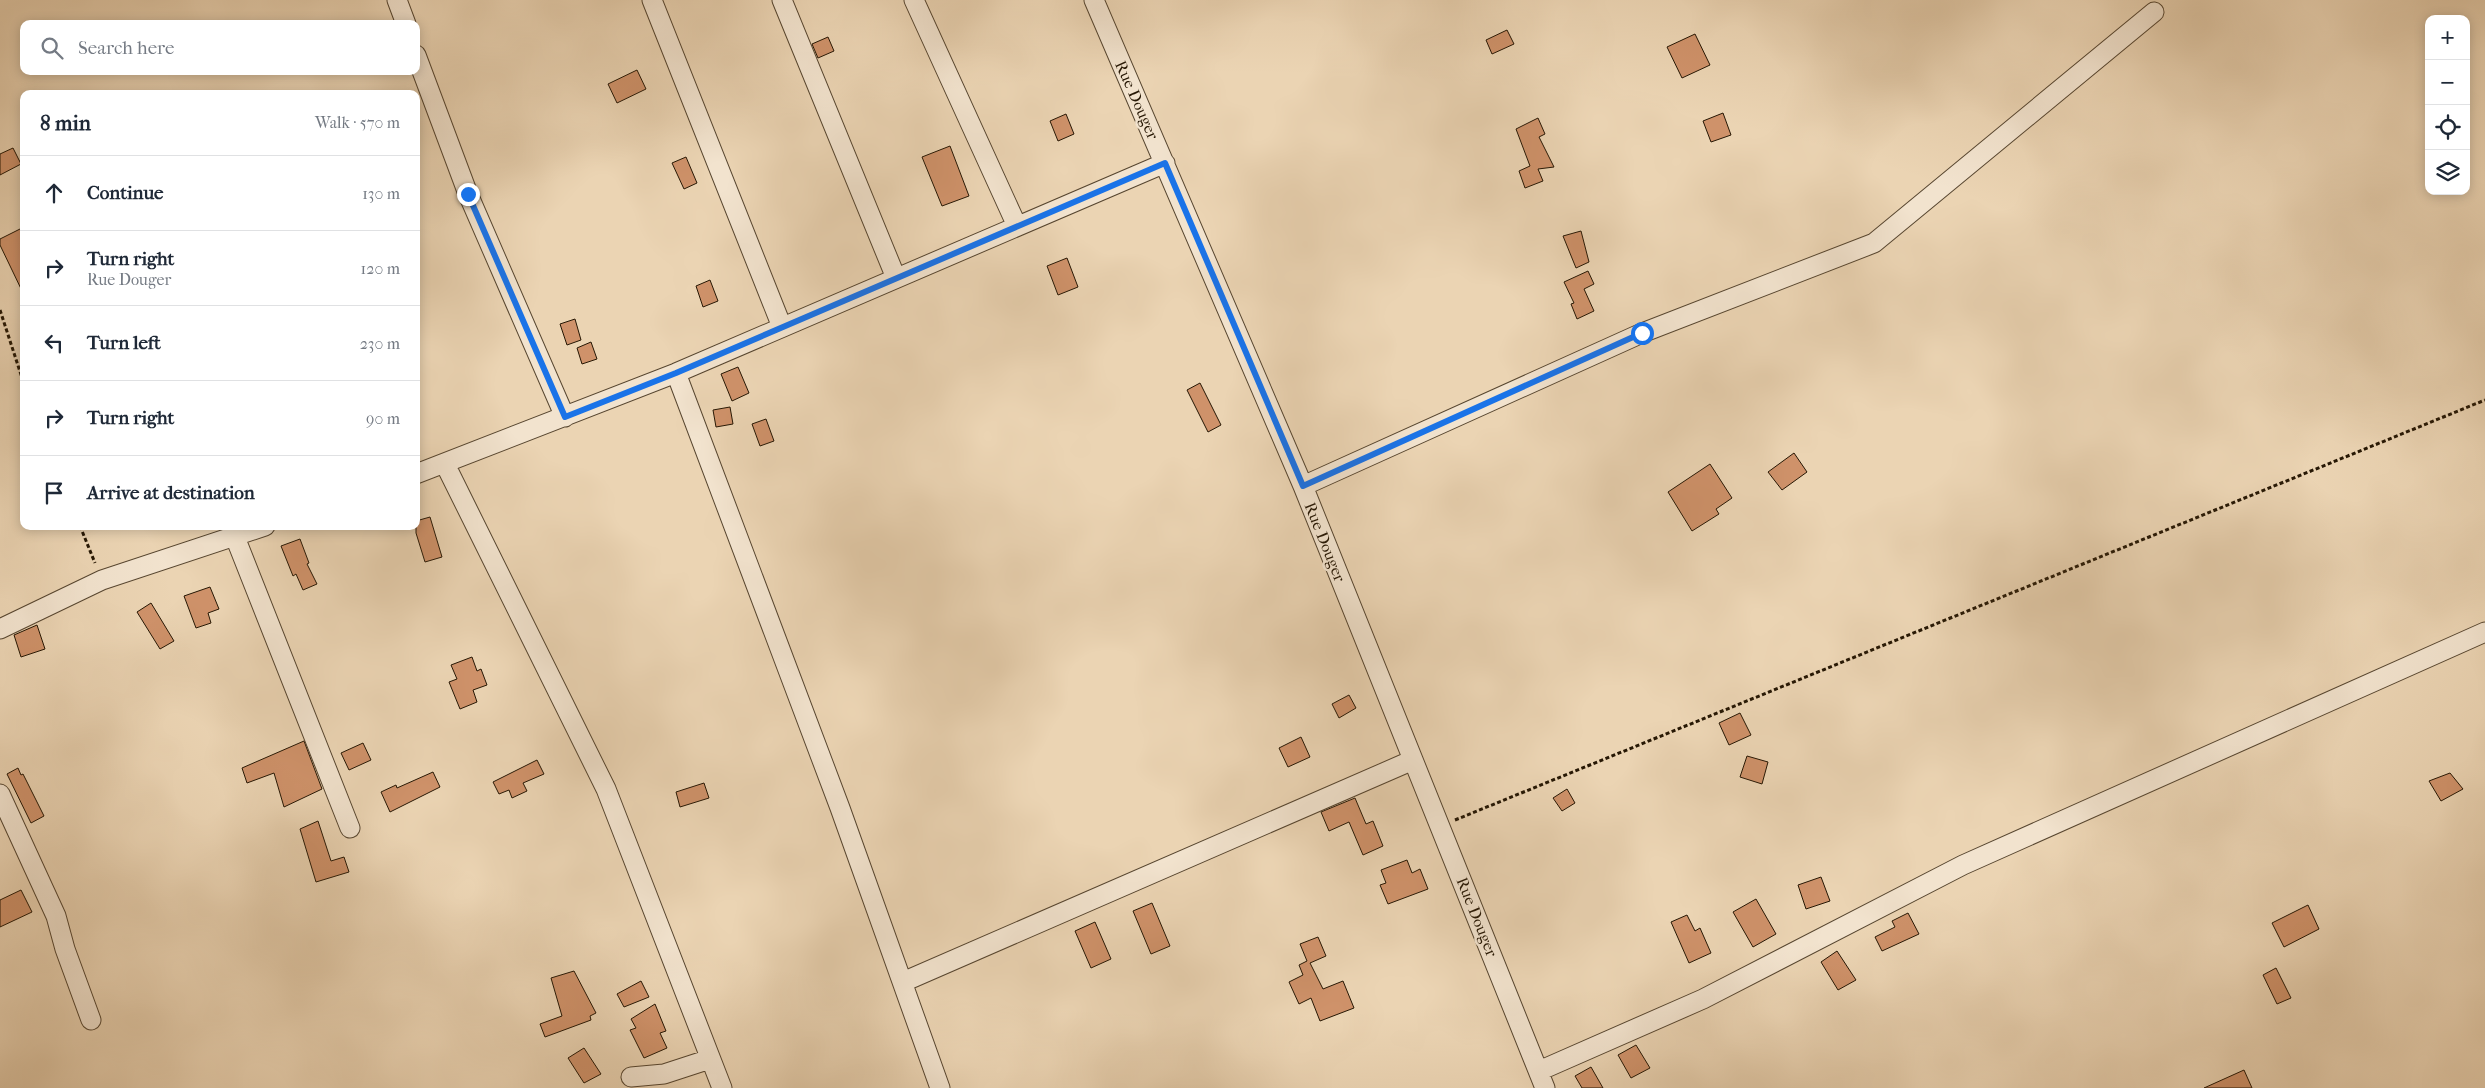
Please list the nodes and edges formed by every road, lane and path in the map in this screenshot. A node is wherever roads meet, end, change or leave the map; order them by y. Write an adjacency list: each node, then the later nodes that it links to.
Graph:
1 (397, 0): 7 (street)
2 (652, 0): 13 (street)
3 (782, 0): 11 (street)
4 (914, 0): 10 (street)
5 (1094, 0): 9 (street, Rue Douger)
6 (2154, 12): 20 (street)
7 (404, 20)
8 (420, 66): 17 (street)
9 (1165, 163): 10 (street); 20 (street, Rue Douger)
10 (1017, 226): 11 (street)
11 (896, 278): 13 (street)
12 (0, 310): 14 (path)
13 (782, 327): 15 (street)
14 (20, 372)
15 (676, 373): 17 (street); 31 (street)
16 (2485, 400): 29 (path)
17 (565, 417): 18 (street)
18 (445, 464): 19 (street); 33 (street)
19 (420, 473)
20 (1303, 486): 27 (street, Rue Douger)
21 (82, 530): 24 (path)
22 (254, 530): 23 (street)
23 (235, 537): 24 (street); 30 (street)
24 (102, 580): 25 (street)
25 (0, 628)
26 (2485, 632): 35 (street)
27 (1413, 760): 29 (street, Rue Douger); 31 (street)
28 (0, 794): 32 (street)
29 (1440, 827): 35 (street, Rue Douger)
30 (350, 828)
31 (903, 982): 37 (street)
32 (91, 1020)
33 (710, 1058): 34 (street); 36 (street)
34 (631, 1077)
35 (1542, 1080)
36 (722, 1088)
37 (940, 1088)

